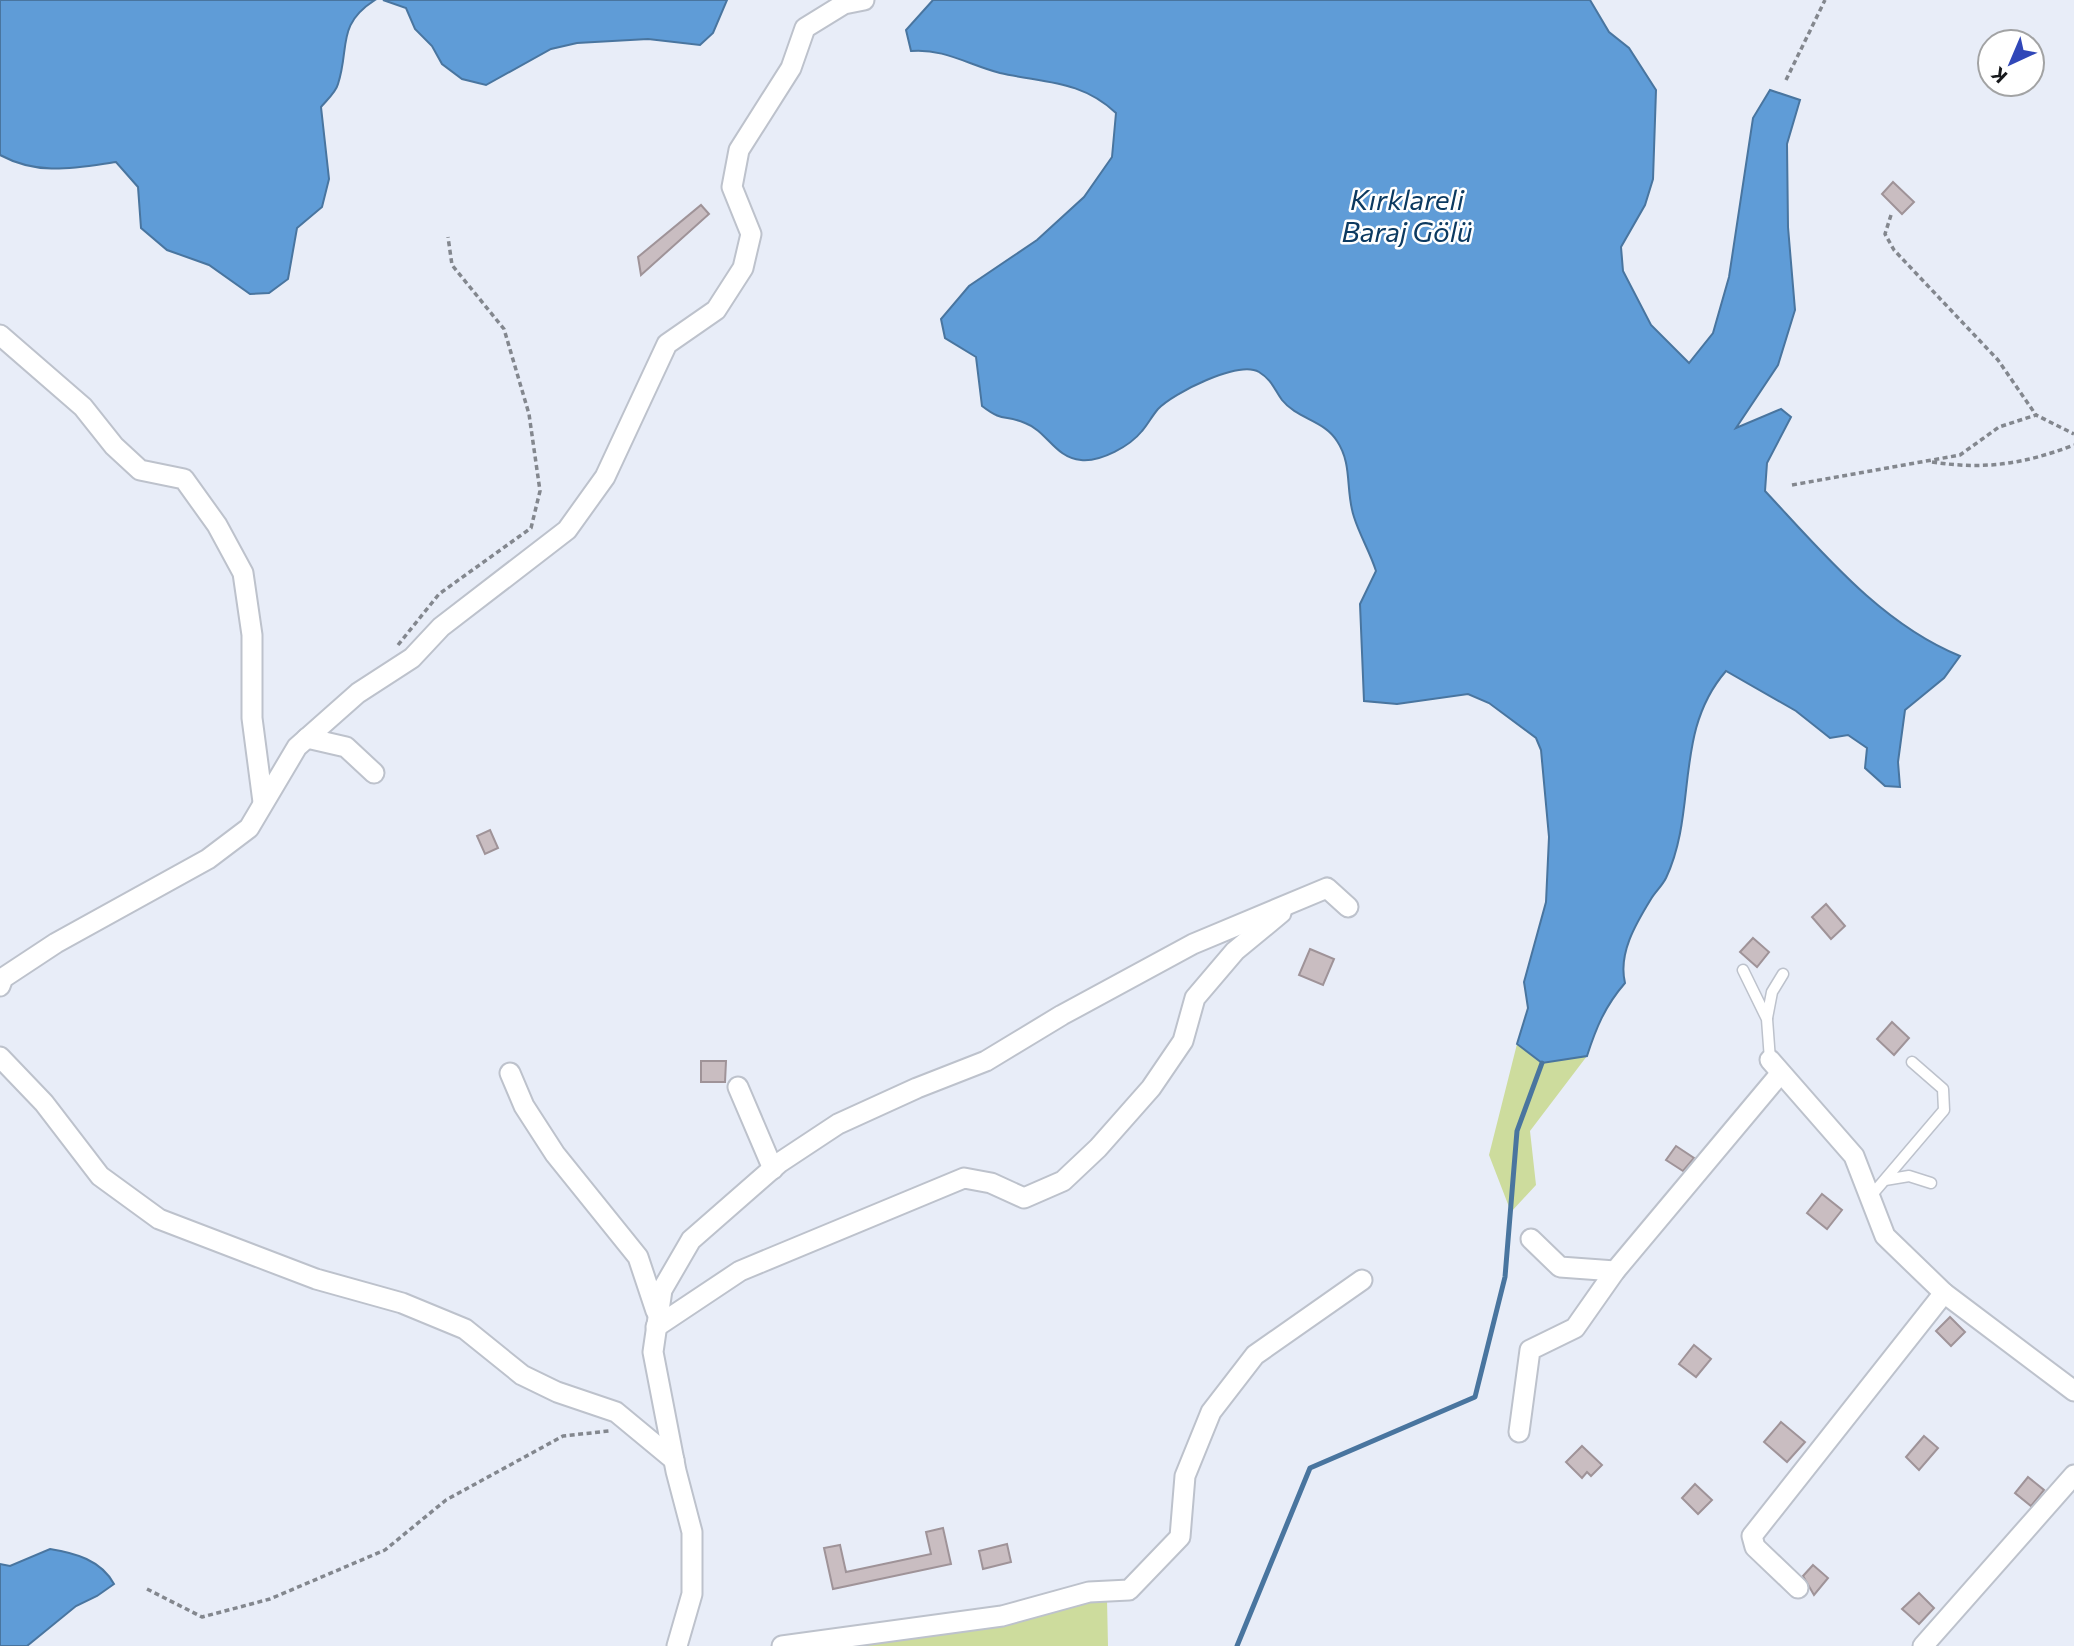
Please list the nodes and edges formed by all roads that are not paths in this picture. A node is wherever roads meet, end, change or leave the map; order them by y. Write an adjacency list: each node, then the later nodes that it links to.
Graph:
1 (864, 0): 3 (street)
2 (0, 335): 5 (street)
3 (307, 738): 4 (street); 5 (street)
4 (374, 773)
5 (263, 802): 10 (street)
6 (1298, 900): 7 (street); 17 (street); 25 (street)
7 (1348, 907)
8 (1743, 970): 11 (lane)
9 (1783, 974): 11 (lane)
10 (0, 986)
11 (1767, 1018): 14 (lane)
12 (1, 1056): 28 (street)
13 (1912, 1062): 18 (lane)
14 (1775, 1067): 20 (street); 22 (street)
15 (510, 1073): 25 (street)
16 (738, 1087): 17 (street)
17 (773, 1169): 25 (street)
18 (1884, 1181): 19 (lane); 20 (lane)
19 (1931, 1183)
20 (1870, 1197): 24 (street)
21 (1531, 1239): 22 (street)
22 (1615, 1271): 27 (street)
23 (1362, 1280): 32 (street)
24 (1944, 1293): 26 (street); 30 (street)
25 (657, 1321): 28 (street)
26 (2074, 1391)
27 (1519, 1432)
28 (674, 1460): 31 (street)
29 (2074, 1475): 33 (street)
30 (1798, 1588)
31 (677, 1646)
32 (782, 1646)
33 (1923, 1646)

